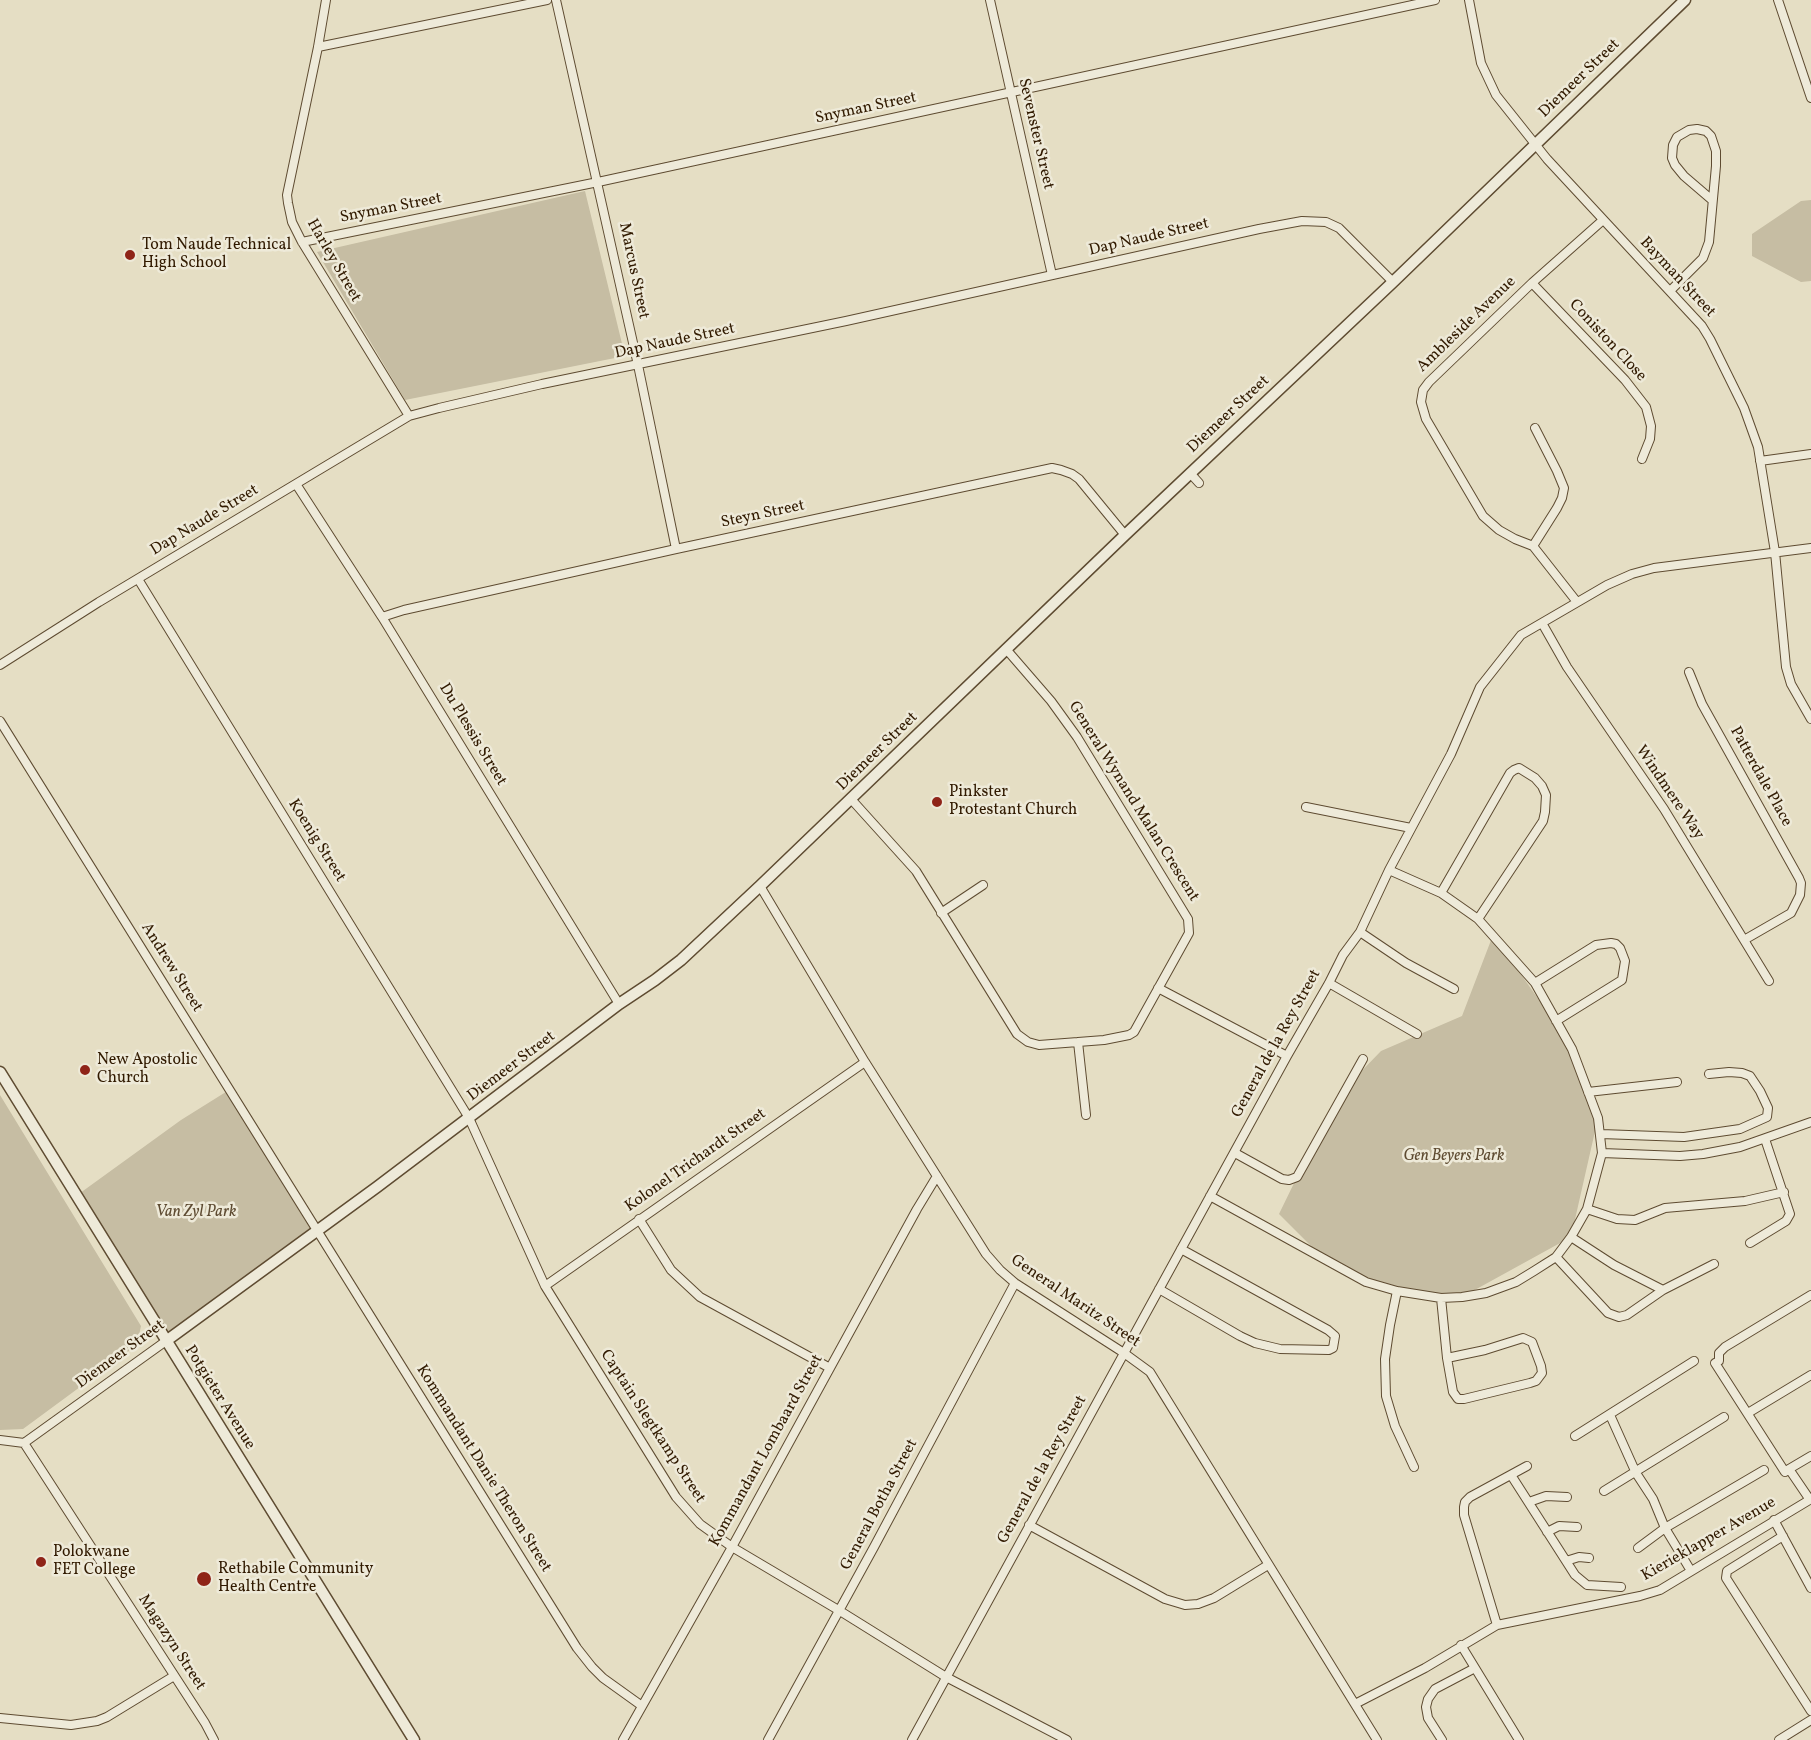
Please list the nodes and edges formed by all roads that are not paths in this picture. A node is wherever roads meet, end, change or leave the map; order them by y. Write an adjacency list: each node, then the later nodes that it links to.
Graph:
1 (326, 0): 9 (street, Harley Street)
2 (547, 0): 9 (street)
3 (556, 0): 13 (street, Marcus Street)
4 (990, 0): 10 (street, Sevenster Street)
5 (1435, 0): 10 (street, Snyman Street)
6 (1468, 0): 12 (street, Bayman Street)
7 (1684, 0): 12 (street, Diemeer Street)
8 (1778, 0): 11 (street)
9 (318, 47): 16 (street, Harley Street)
10 (1011, 93): 13 (street, Snyman Street); 17 (street, Sevenster Street)
11 (1811, 98)
12 (1534, 144): 15 (street, Bayman Street); 18 (street, Diemeer Street)
13 (598, 182): 16 (street, Snyman Street); 21 (street, Marcus Street)
14 (1713, 200): 14 (street); 20 (street)
15 (1602, 220): 19 (street, Ambleside Avenue); 20 (street, Bayman Street)
16 (303, 242): 22 (street, Harley Street)
17 (1052, 275): 18 (street, Dap Naude Street); 21 (street, Dap Naude Street)
18 (1393, 282): 27 (street, Diemeer Street)
19 (1532, 284): 25 (street, Coniston Close); 31 (street, Ambleside Avenue)
20 (1670, 291): 26 (street, Bayman Street)
21 (638, 365): 22 (street, Dap Naude Street); 33 (street, Marcus Street)
22 (409, 416): 29 (street, Dap Naude Street)
23 (1535, 428): 31 (street)
24 (1811, 454): 26 (street)
25 (1642, 459)
26 (1760, 461): 34 (street, Bayman Street)
27 (1190, 473): 28 (street); 30 (street, Diemeer Street)
28 (1199, 483)
29 (296, 484): 35 (street, Dap Naude Street); 37 (street, Du Plessis Street)
30 (1125, 535): 33 (street, Steyn Street); 39 (street, Diemeer Street)
31 (1533, 546): 36 (street, Ambleside Avenue)
32 (1811, 548): 34 (street, General de la Rey Street)
33 (676, 549): 37 (street, Steyn Street)
34 (1775, 552): 36 (street, General de la Rey Street); 42 (street, Bayman Street)
35 (138, 579): 40 (street, Dap Naude Street); 72 (street, Koenig Street)
36 (1577, 602): 38 (street, General de la Rey Street)
37 (382, 617): 60 (street, Du Plessis Street)
38 (1542, 622): 46 (street, General de la Rey Street); 54 (street, Windmere Way)
39 (1006, 649): 44 (street, Diemeer Street); 58 (street, General Wynand Malan Crescent)
40 (0, 665)
41 (1689, 672): 54 (street, Patterdale Place)
42 (1811, 719)
43 (0, 721): 83 (street, Andrew Street)
44 (851, 799): 49 (street, Diemeer Street); 51 (street, General Wynand Malan Crescent)
45 (1306, 807): 46 (street)
46 (1411, 828): 47 (street, General de la Rey Street)
47 (1389, 870): 50 (street); 53 (street, General de la Rey Street)
48 (984, 885): 51 (street)
49 (760, 886): 60 (street, Diemeer Street); 66 (street, General Maritz Street)
50 (1441, 893): 52 (street); 52 (street)
51 (941, 913): 63 (street, General Wynand Malan Crescent)
52 (1478, 919): 57 (street)
53 (1360, 932): 56 (street, General de la Rey Street); 59 (street)
54 (1744, 940): 55 (street, Windmere Way)
55 (1769, 981)
56 (1329, 983): 62 (street); 64 (street, General de la Rey Street)
57 (1535, 983): 61 (street); 61 (street)
58 (1158, 988): 63 (street, General Wynand Malan Crescent); 64 (street)
59 (1454, 989)
60 (619, 1004): 72 (street, Diemeer Street)
61 (1556, 1021): 70 (street)
62 (1417, 1034)
63 (1078, 1042): 71 (street)
64 (1287, 1056): 76 (street, General de la Rey Street)
65 (1363, 1059): 76 (street)
66 (865, 1062): 78 (street, General Maritz Street); 82 (street, Kolonel Trichardt Street)
67 (0, 1072): 96 (street, Potgieter Avenue)
68 (1709, 1074): 74 (street)
69 (1677, 1082): 70 (street)
70 (1588, 1092): 74 (street)
71 (1086, 1115)
72 (469, 1118): 83 (street, Diemeer Street); 90 (street, Captain Slegtkamp Street)
73 (1811, 1122): 75 (street)
74 (1601, 1134): 77 (street)
75 (1765, 1139): 77 (street); 79 (street)
76 (1235, 1153): 80 (street, General de la Rey Street)
77 (1602, 1153): 81 (street)
78 (937, 1176): 89 (street, General Maritz Street); 100 (street, Kommandant Lombaard Street)
79 (1784, 1192): 81 (street); 85 (street)
80 (1210, 1196): 86 (street, General de la Rey Street); 93 (street)
81 (1587, 1209): 84 (street)
82 (639, 1219): 90 (street, Kolonel Trichardt Street); 100 (street)
83 (316, 1231): 96 (street, Diemeer Street); 140 (street, Kommandant Danie Theron Street)
84 (1571, 1238): 87 (street); 92 (street)
85 (1750, 1243)
86 (1181, 1249): 91 (street, General de la Rey Street); 91 (street)
87 (1556, 1257): 92 (street); 95 (street)
88 (1714, 1264): 92 (street)
89 (1015, 1283): 97 (street, General Maritz Street); 133 (street, General Botha Street)
90 (545, 1286): 125 (street, Captain Slegtkamp Street)
91 (1159, 1288): 97 (street, General de la Rey Street)
92 (1663, 1290)
93 (1397, 1291): 95 (street); 110 (street)
94 (1811, 1295): 102 (street)
95 (1442, 1298): 98 (street)
96 (166, 1341): 107 (street, Diemeer Street); 145 (street, Potgieter Avenue)
97 (1124, 1353): 120 (street, General de la Rey Street); 129 (street, General Maritz Street)
98 (1447, 1358): 98 (street)
99 (1694, 1361): 103 (street)
100 (830, 1368): 125 (street, Kommandant Lombaard Street)
101 (1811, 1375): 102 (street)
102 (1748, 1413): 111 (street)
103 (1610, 1415): 105 (street); 113 (street)
104 (1724, 1417): 113 (street)
105 (1575, 1436)
106 (0, 1440): 107 (street)
107 (24, 1443): 137 (street, Magazyn Street)
108 (1811, 1456): 111 (street)
109 (1527, 1466): 114 (street)
110 (1414, 1467)
111 (1789, 1469): 117 (street)
112 (1764, 1470): 122 (street)
113 (1636, 1473): 115 (street); 122 (street)
114 (1511, 1475): 118 (street); 134 (street)
115 (1605, 1491)
116 (1567, 1497): 118 (street)
117 (1810, 1499): 119 (street, Kierieklapper Avenue)
118 (1529, 1502): 123 (street)
119 (1774, 1520): 124 (street); 130 (street, Kierieklapper Avenue)
120 (1029, 1525): 129 (street); 138 (street, General de la Rey Street)
121 (1577, 1527): 123 (street)
122 (1665, 1528): 126 (street); 130 (street)
123 (1547, 1532): 128 (street)
124 (1783, 1536): 132 (street); 141 (street)
125 (732, 1547): 133 (street, Captain Slegtkamp Street); 140 (street, Kommandant Lombaard Street)
126 (1638, 1548)
127 (1589, 1558): 128 (street)
128 (1566, 1561): 131 (street)
129 (1268, 1565): 139 (street, General Maritz Street)
130 (1691, 1571): 134 (street, Kierieklapper Avenue)
131 (1621, 1587)
132 (1811, 1587)
133 (840, 1611): 138 (street, Captain Slegtkamp Street); 147 (street, General Botha Street)
134 (1497, 1625): 135 (street, Kierieklapper Avenue)
135 (1461, 1645): 136 (street); 139 (street, Kierieklapper Avenue)
136 (1474, 1668): 151 (street); 152 (street)
137 (174, 1676): 142 (street); 144 (street, Magazyn Street)
138 (946, 1677): 148 (street, General de la Rey Street); 149 (street, Captain Slegtkamp Street)
139 (1355, 1704): 150 (street, General Maritz Street)
140 (642, 1706): 146 (street, Kommandant Lombaard Street)
141 (1811, 1711)
142 (0, 1718)
143 (1811, 1720): 153 (street)
144 (214, 1740)
145 (414, 1740)
146 (623, 1740)
147 (768, 1740)
148 (912, 1740)
149 (1067, 1740)
150 (1377, 1740)
151 (1442, 1740)
152 (1519, 1740)
153 (1779, 1740)

